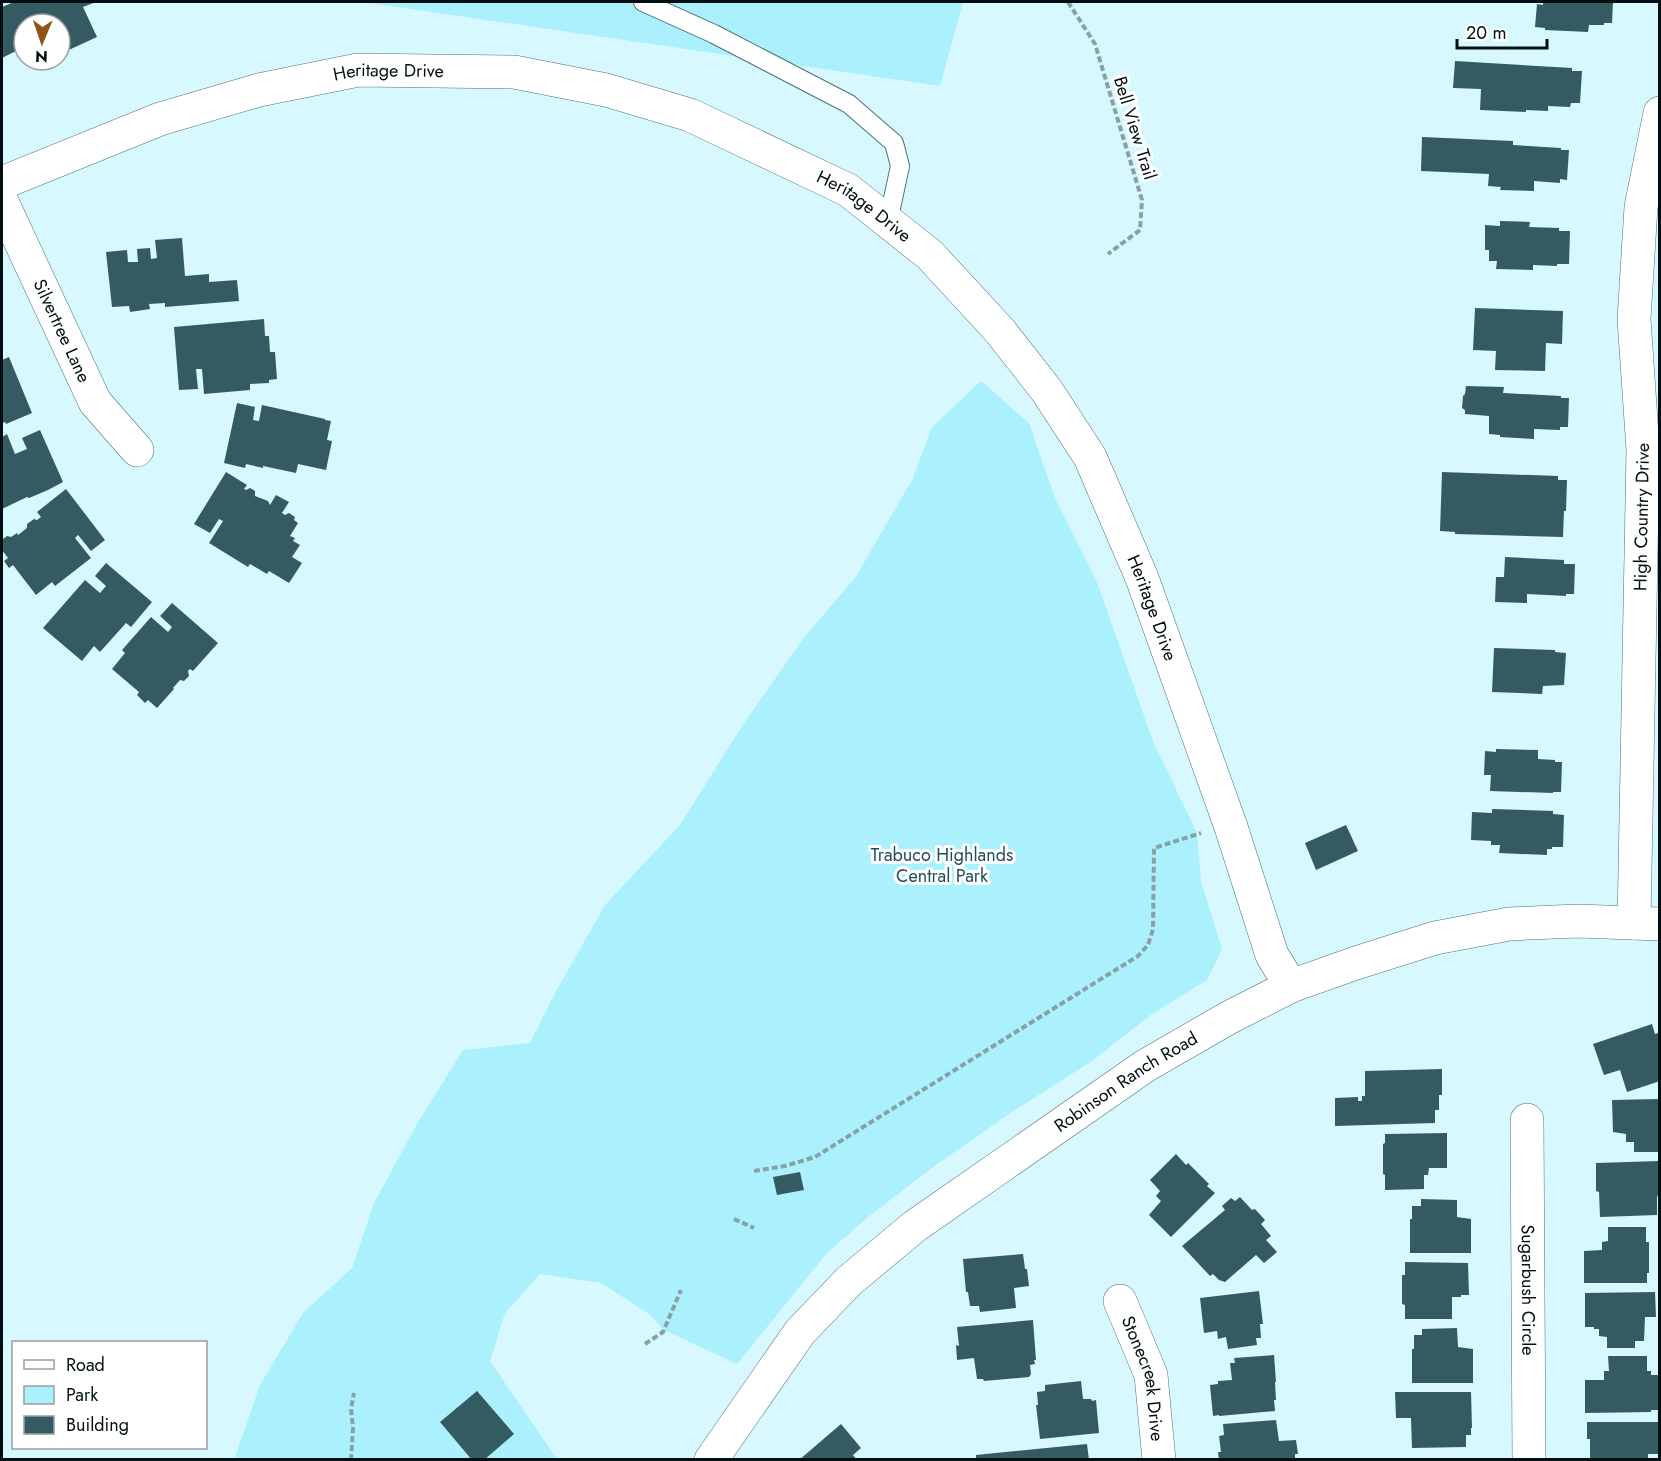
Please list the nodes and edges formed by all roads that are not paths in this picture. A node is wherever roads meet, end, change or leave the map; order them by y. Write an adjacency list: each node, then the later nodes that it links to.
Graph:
1 (643, 2): 5 (lane)
2 (1659, 113): 7 (street, High Country Drive)
3 (2, 183): 5 (street, Heritage Drive)
4 (2, 202): 6 (street, Silvertree Lane)
5 (888, 222): 8 (street, Heritage Drive)
6 (137, 450)
7 (1647, 923): 8 (street, Robinson Ranch Road)
8 (1291, 986): 11 (street, Robinson Ranch Road)
9 (1527, 1120): 13 (street, Sugarbush Circle)
10 (1120, 1301): 12 (street, Stonecreek Drive)
11 (711, 1460)
12 (1159, 1460)
13 (1529, 1460)

